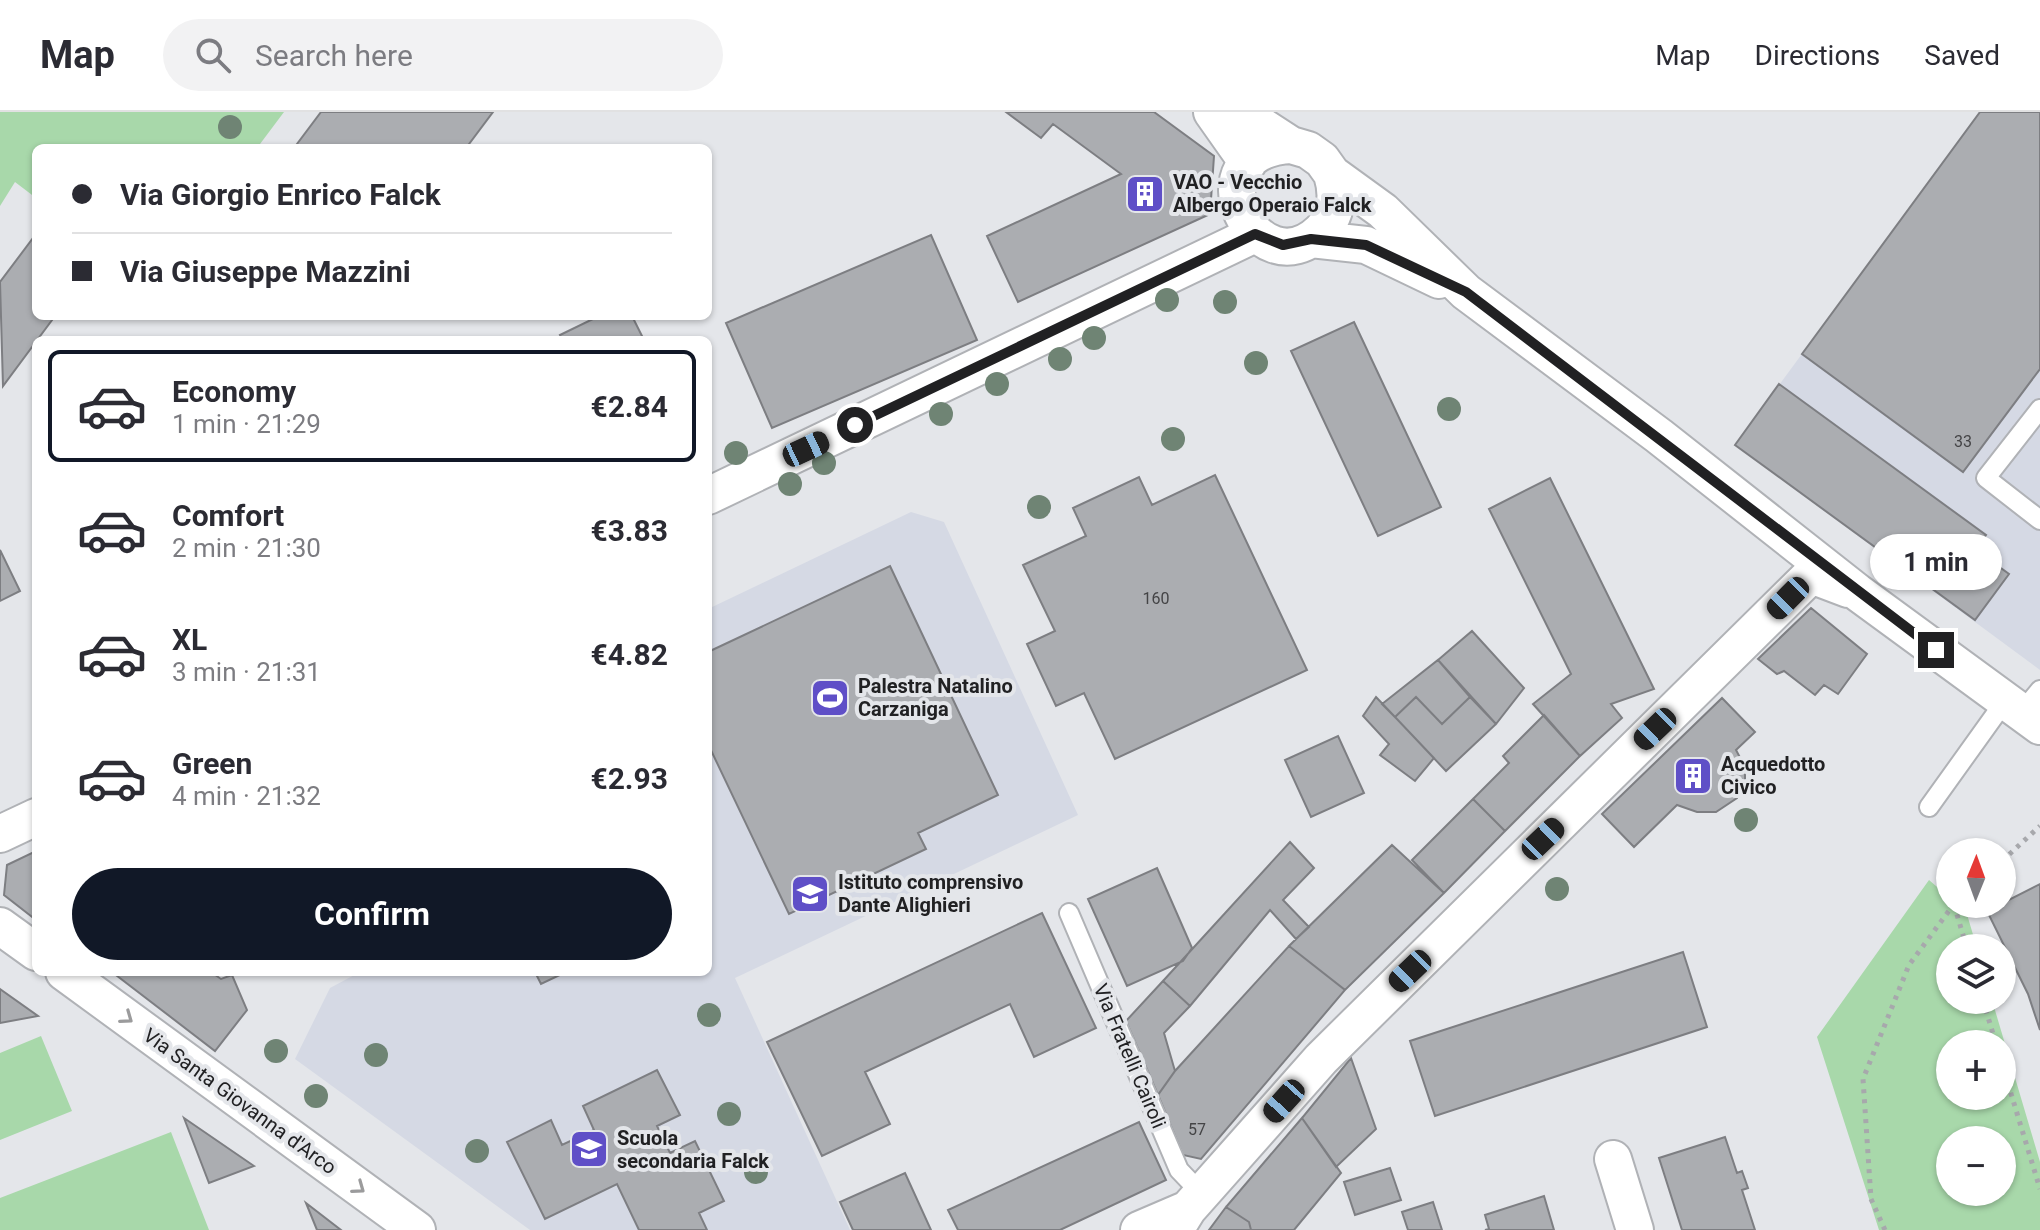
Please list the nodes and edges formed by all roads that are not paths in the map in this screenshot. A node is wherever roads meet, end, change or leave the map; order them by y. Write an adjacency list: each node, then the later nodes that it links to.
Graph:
1 (1212, 112): 4 (street)
2 (1240, 112): 3 (street)
3 (1291, 145): 4 (street); 5 (street)
4 (1248, 163): 6 (street)
5 (1332, 174): 7 (street); 8 (street)
6 (1255, 234): 7 (street); 10 (street)
7 (1311, 239): 8 (street)
8 (1466, 292): 12 (street)
9 (2040, 409): 11 (lane)
10 (712, 494)
11 (2040, 520)
12 (1857, 592): 13 (street); 22 (street)
13 (2027, 707): 14 (lane)
14 (1929, 807)
15 (32, 819): 16 (street)
16 (0, 834)
17 (1069, 913): 22 (lane, Via Fratelli Cairoli)
18 (0, 926): 19 (street)
19 (32, 949)
20 (69, 976): 23 (street, Via Santa Giovanna d'Arco, one-way to 23)
21 (1613, 1159): 25 (street)
22 (1188, 1211): 24 (street)
23 (417, 1230)
24 (1139, 1230)
25 (1635, 1230)

